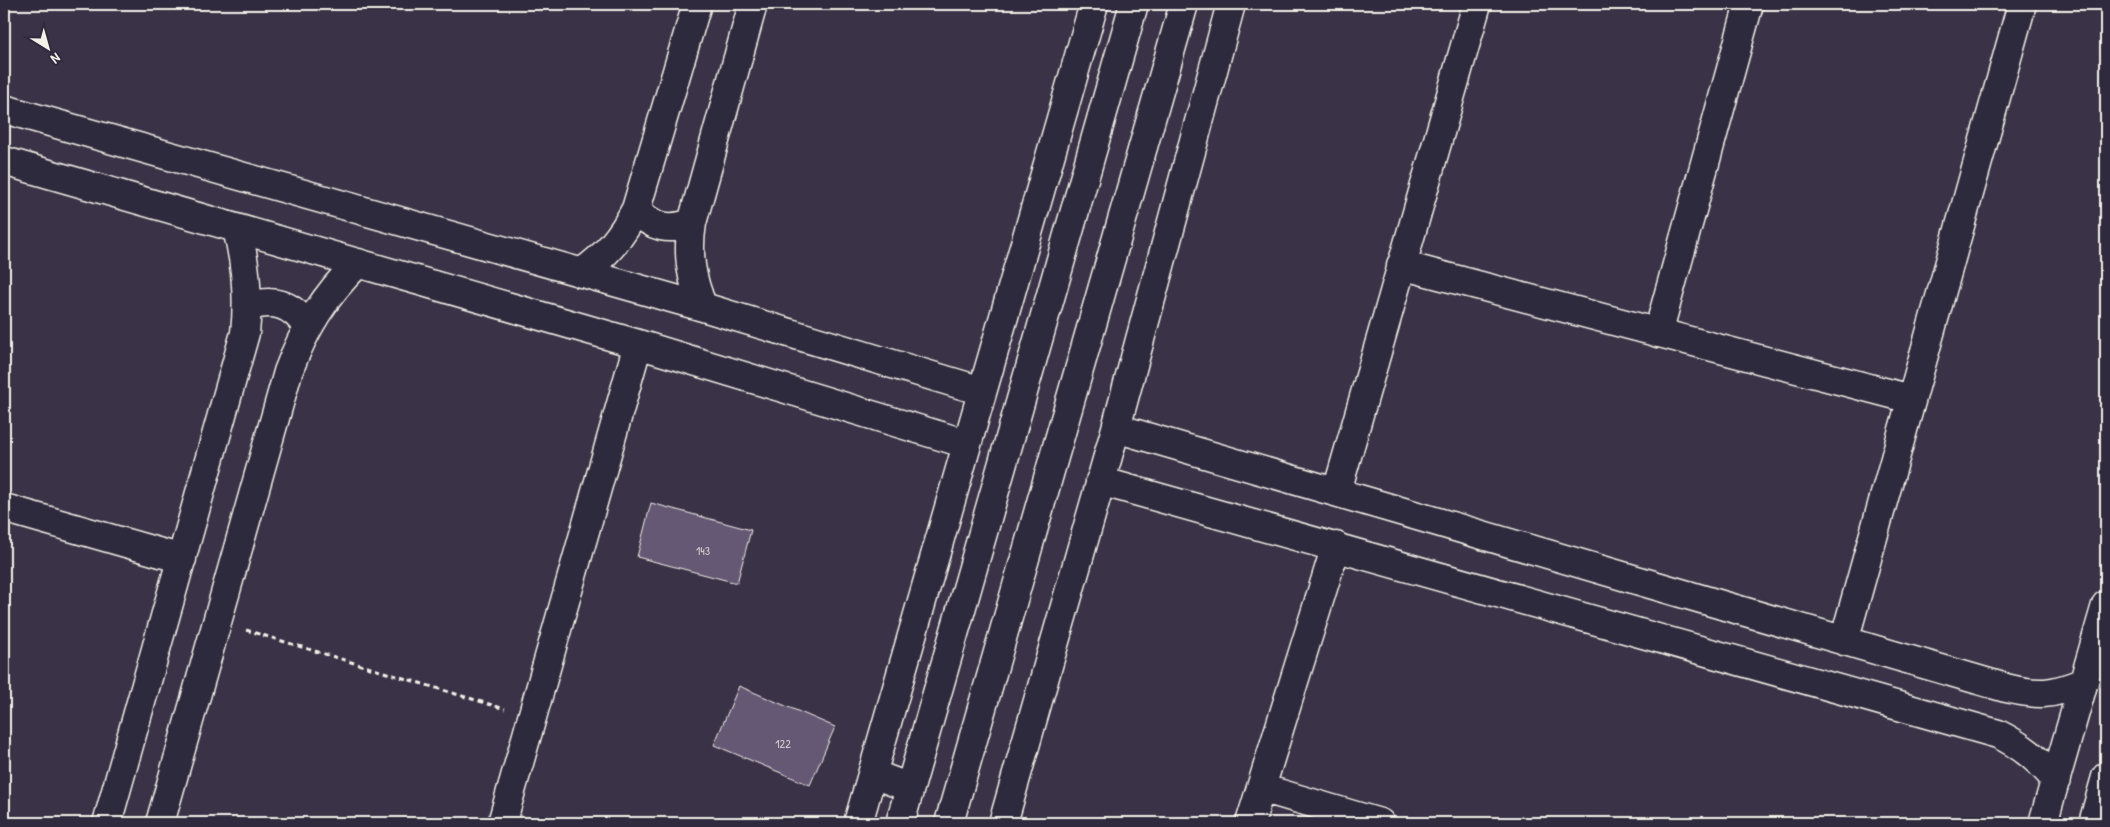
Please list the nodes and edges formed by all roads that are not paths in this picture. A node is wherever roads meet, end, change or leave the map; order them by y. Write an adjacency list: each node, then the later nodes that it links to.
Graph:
1 (697, 4): 12 (street)
2 (753, 4): 13 (street)
3 (1094, 4): 23 (street)
4 (1134, 4): 38 (street)
5 (1184, 4): 45 (street)
6 (1232, 4): 25 (street)
7 (1477, 4): 16 (street)
8 (1749, 4): 21 (street)
9 (2022, 4): 24 (street)
10 (4, 109): 17 (street)
11 (4, 162): 14 (street)
12 (636, 209): 13 (street); 17 (street)
13 (692, 223): 19 (street)
14 (237, 229): 15 (street); 18 (street)
15 (358, 264): 20 (street); 22 (street)
16 (1401, 265): 21 (street); 28 (street)
17 (581, 273): 19 (street)
18 (248, 307): 20 (street); 31 (street)
19 (703, 308): 23 (street)
20 (307, 326): 41 (street)
21 (1658, 333): 24 (street)
22 (638, 344): 26 (street); 42 (street)
23 (982, 391): 26 (street)
24 (1911, 400): 33 (street)
25 (1116, 428): 27 (street); 28 (street)
26 (967, 444): 35 (street)
27 (1100, 481): 30 (street); 46 (street)
28 (1337, 491): 33 (street)
29 (4, 508): 31 (street)
30 (1336, 546): 37 (street); 39 (street)
31 (182, 560): 40 (street)
32 (2106, 605): 34 (street)
33 (1844, 641): 34 (street)
34 (2084, 682): 37 (street)
35 (873, 774): 38 (street); 43 (street)
36 (2106, 777): 50 (street)
37 (2056, 780): 49 (street)
38 (910, 788): 44 (street)
39 (1261, 788): 47 (street); 48 (street)
40 (107, 823)
41 (160, 823)
42 (502, 823)
43 (858, 823)
44 (900, 823)
45 (950, 823)
46 (1003, 823)
47 (1250, 823)
48 (1380, 823)
49 (2043, 823)
50 (2093, 823)

